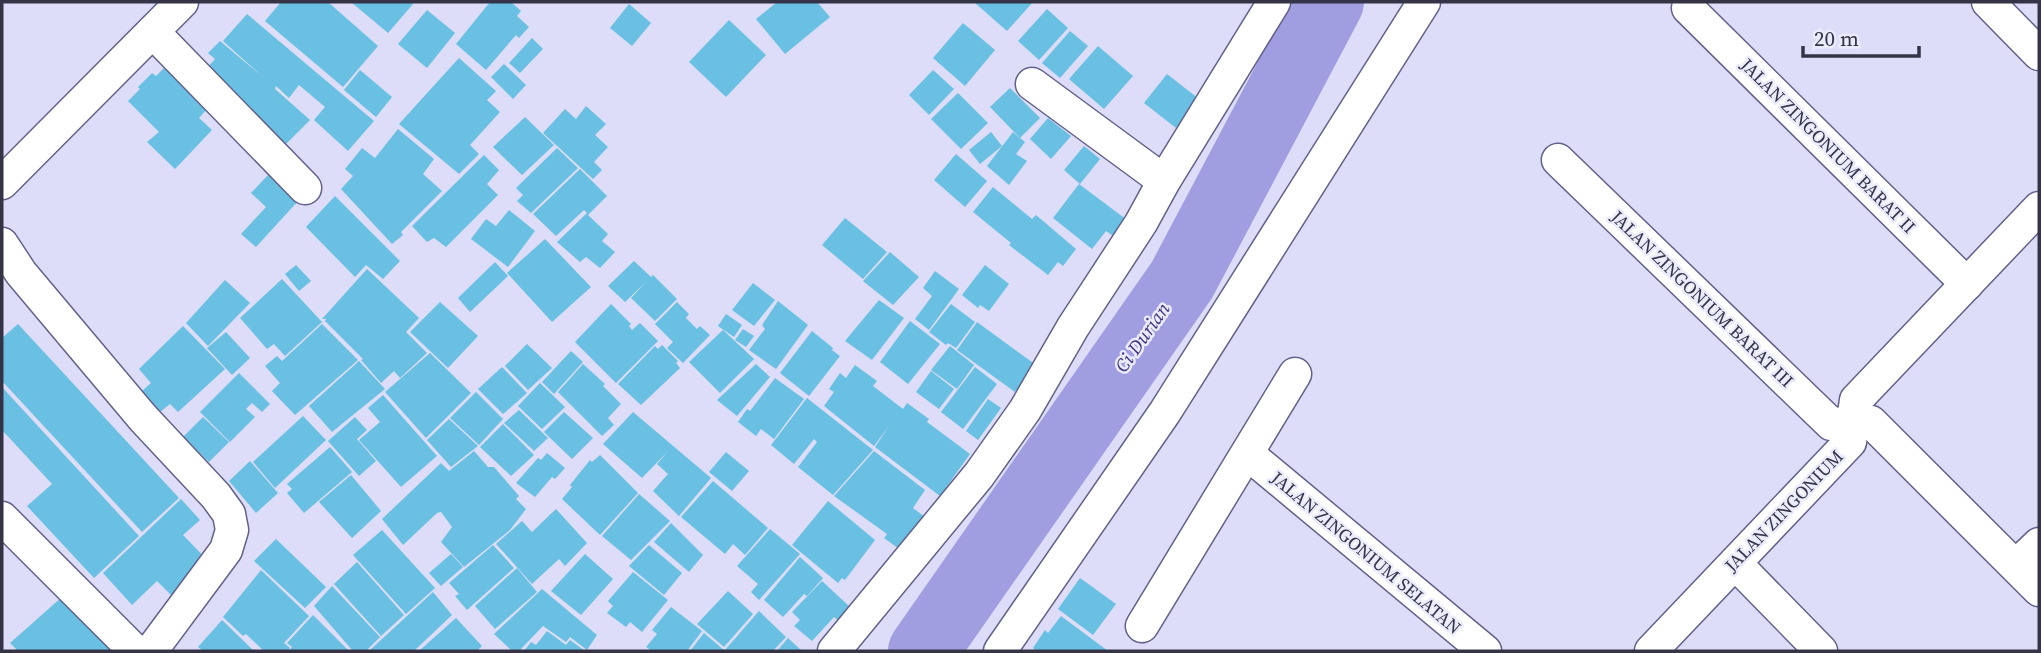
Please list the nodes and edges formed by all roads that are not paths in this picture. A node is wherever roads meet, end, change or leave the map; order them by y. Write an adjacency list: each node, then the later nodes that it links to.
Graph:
1 (182, 2): 6 (street)
2 (1274, 2): 10 (street)
3 (1424, 2): 28 (street)
4 (1988, 2): 7 (street)
5 (1688, 8): 15 (street, JALAN ZINGONIUM BARAT II)
6 (153, 32): 11 (street); 12 (street)
7 (2039, 54)
8 (1032, 84): 10 (street)
9 (1558, 160): 17 (street, JALAN ZINGONIUM BARAT III)
10 (1164, 181): 27 (street)
11 (2, 183)
12 (305, 188)
13 (2039, 208): 15 (street, JALAN ZINGONIUM)
14 (2, 244): 26 (street)
15 (1967, 284): 17 (street, JALAN ZINGONIUM)
16 (1295, 374): 18 (street)
17 (1852, 422): 21 (street, JALAN ZINGONIUM); 22 (street, JALAN ZINGONIUM BARAT III)
18 (1248, 454): 24 (street); 29 (street, JALAN ZINGONIUM SELATAN)
19 (2, 518): 25 (street)
20 (2039, 544): 22 (street)
21 (1734, 563): 30 (street, JALAN ZINGONIUM); 31 (street)
22 (2016, 566): 23 (street, JALAN ZINGONIUM BARAT III)
23 (2039, 590)
24 (1142, 626)
25 (135, 651)
26 (151, 651)
27 (834, 651)
28 (1000, 651)
29 (1485, 651)
30 (1651, 651)
31 (1821, 651)

